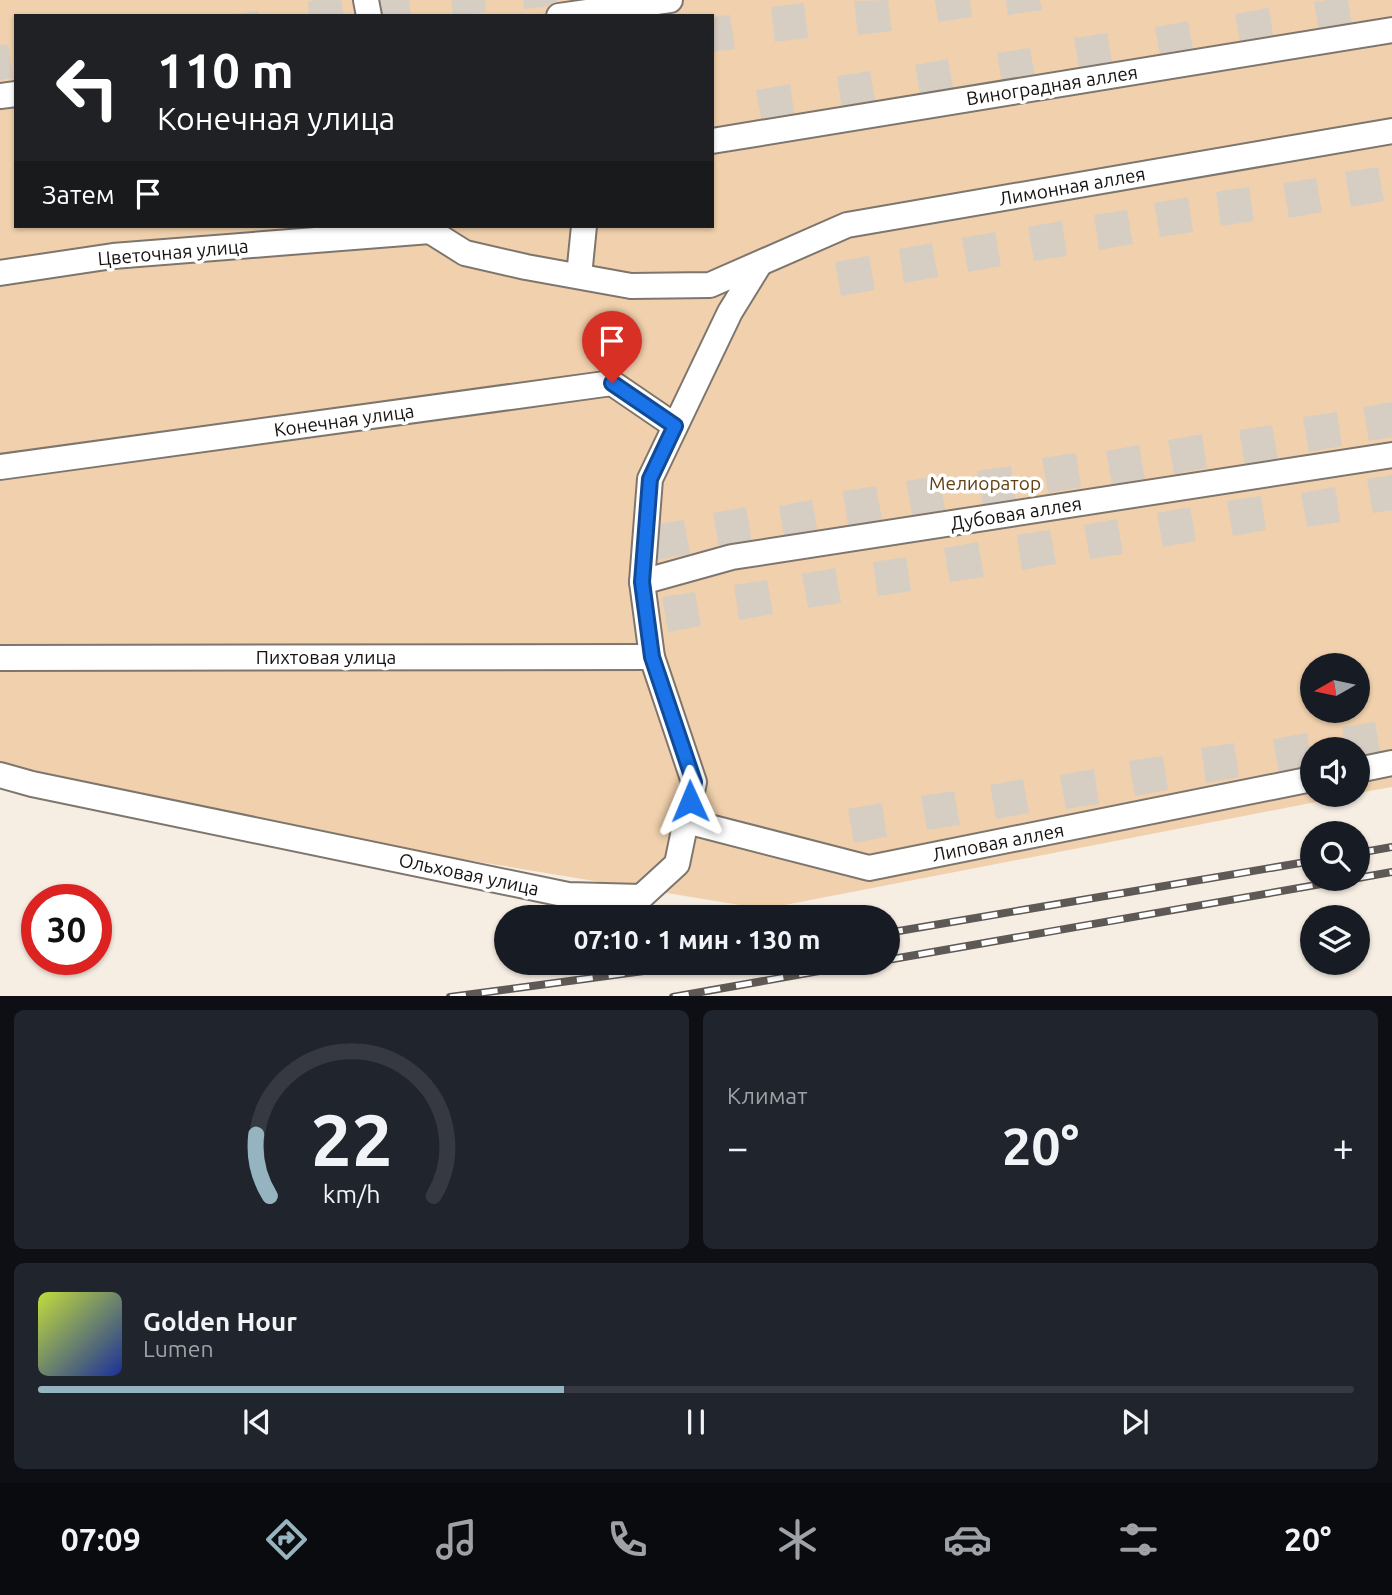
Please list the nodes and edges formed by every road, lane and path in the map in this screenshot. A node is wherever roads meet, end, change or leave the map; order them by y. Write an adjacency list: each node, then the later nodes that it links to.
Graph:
1 (670, 0): 2 (street)
2 (573, 14)
3 (1392, 30): 5 (street, Виноградная аллея)
4 (1392, 131): 8 (street, Лимонная аллея)
5 (714, 141)
6 (428, 228): 9 (street, Цветочная улица); 10 (street, Лимонная аллея)
7 (584, 228): 10 (street)
8 (759, 265): 10 (street, Лимонная аллея); 11 (street, Ольховая улица)
9 (0, 274)
10 (579, 276)
11 (675, 426): 13 (street, Конечная улица); 14 (street, Ольховая улица)
12 (1392, 455): 14 (street, Дубовая аллея)
13 (0, 467)
14 (642, 582): 15 (street, Ольховая улица)
15 (652, 657): 16 (street, Пихтовая улица); 21 (street, Ольховая улица)
16 (0, 658)
17 (1392, 763): 18 (street)
18 (1370, 768)
19 (0, 775): 21 (street, Ольховая улица)
20 (1300, 781): 21 (street, Липовая аллея)
21 (686, 821)

